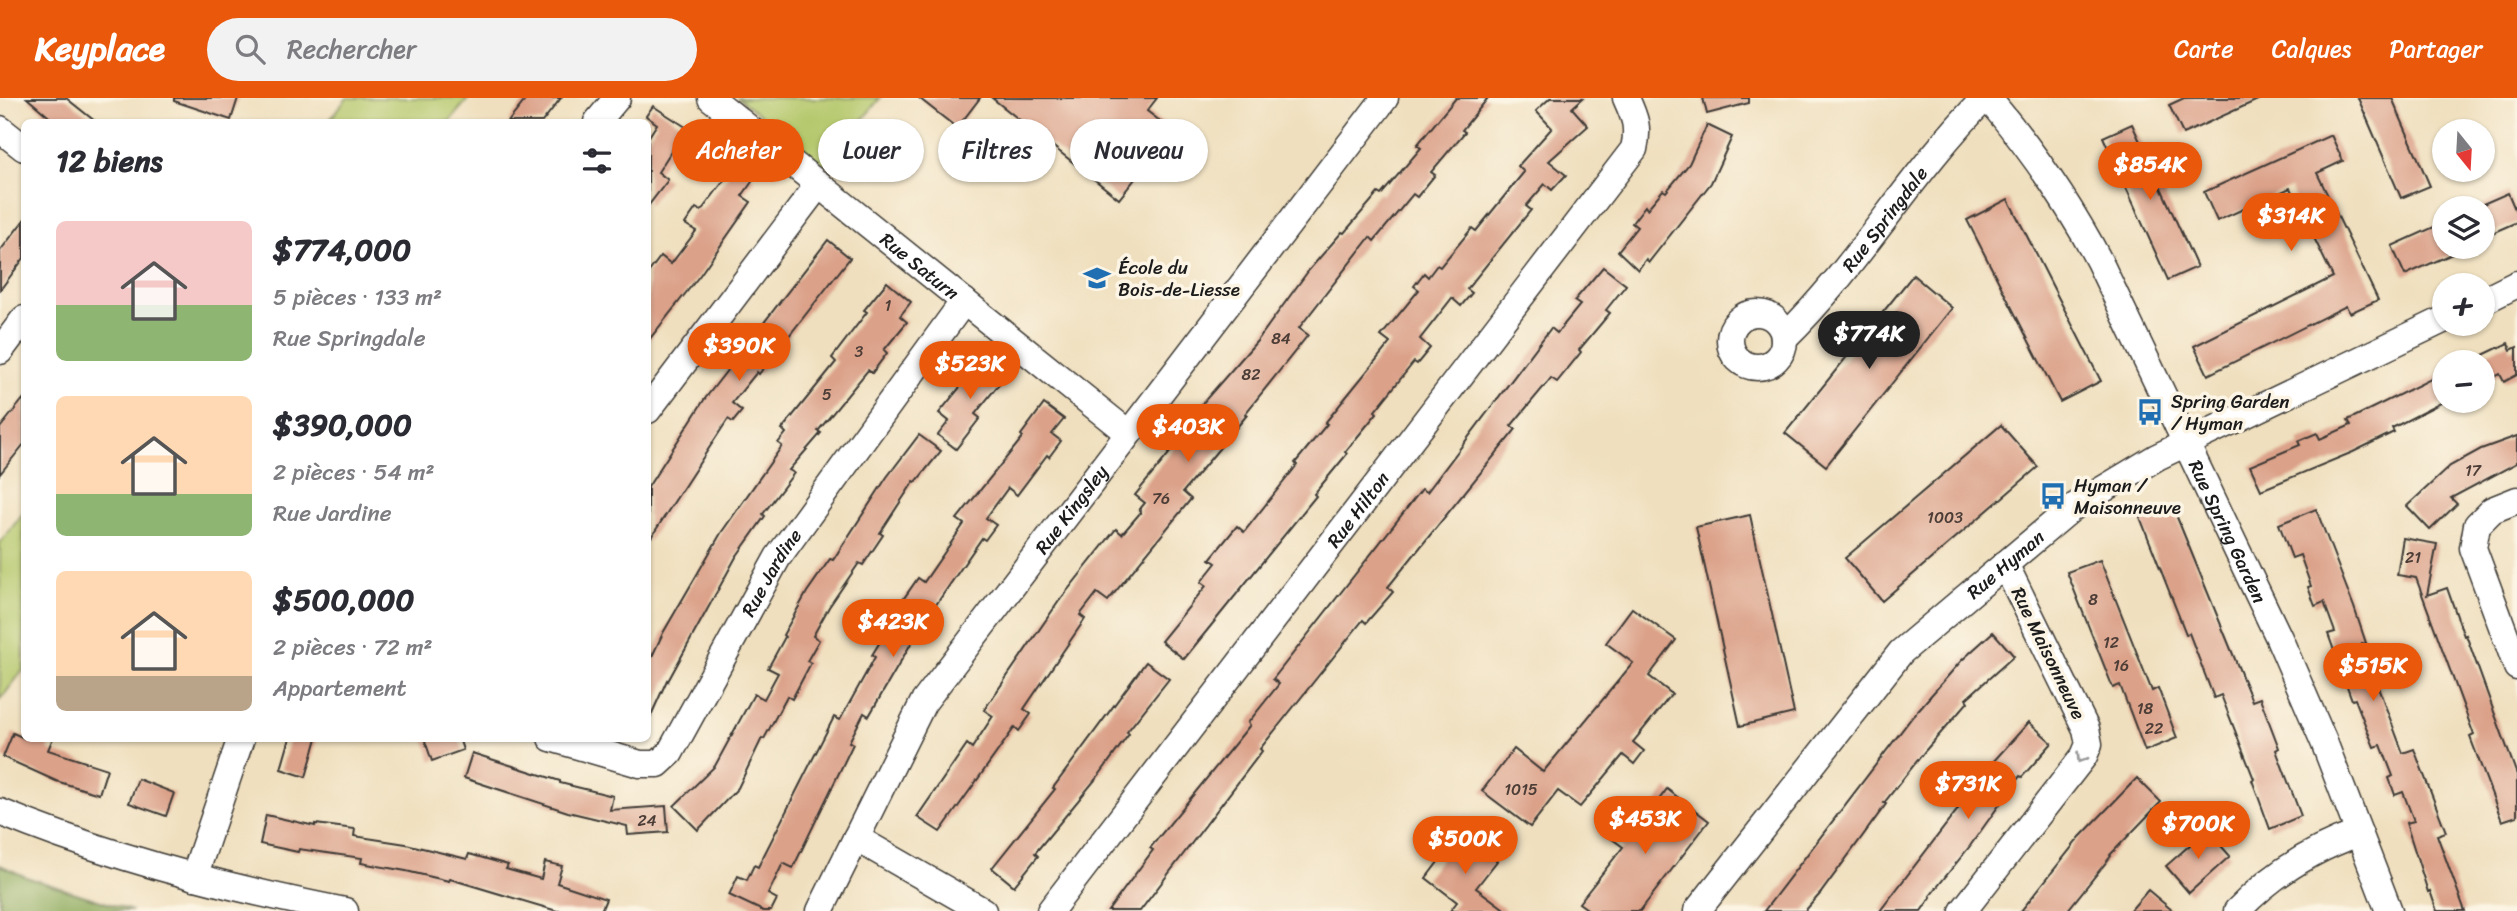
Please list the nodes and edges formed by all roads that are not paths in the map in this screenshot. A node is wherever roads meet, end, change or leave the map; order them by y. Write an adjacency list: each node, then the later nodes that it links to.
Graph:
1 (617, 98): 6 (street)
2 (711, 98): 9 (street, Rue Saturn)
3 (1626, 98): 32 (street, Rue Hilton)
4 (1986, 98): 15 (street, Rue Springdale); 19 (street, Rue Spring Garden)
5 (1383, 99): 18 (street, Rue Kingsley)
6 (600, 119)
7 (0, 129): 8 (street)
8 (21, 146)
9 (819, 184): 12 (street, Rue Saturn); 17 (street)
10 (2517, 284): 11 (street)
11 (2495, 295)
12 (964, 301): 18 (street, Rue Saturn); 24 (street, Rue Jardine)
13 (21, 323): 16 (street)
14 (2432, 325): 19 (street, Rue Hyman)
15 (1784, 338)
16 (0, 351)
17 (651, 406)
18 (1128, 433): 27 (street, Rue Kingsley)
19 (2187, 442): 21 (street, Rue Hyman); 26 (street, Rue Spring Garden)
20 (2517, 500): 22 (street)
21 (2005, 565): 33 (street, Rue Hyman); 34 (street, Rue Maisonneuve, one-way to 34)
22 (2517, 667)
23 (240, 742): 28 (street)
24 (565, 742)
25 (0, 812): 28 (street)
26 (2359, 833): 35 (street); 36 (street, Rue Spring Garden)
27 (856, 838): 30 (street, Rue Kingsley); 31 (street)
28 (194, 877): 29 (street)
29 (345, 911)
30 (820, 911)
31 (983, 911)
32 (1049, 911)
33 (1697, 911)
34 (1963, 911)
35 (2237, 911)
36 (2389, 911)

